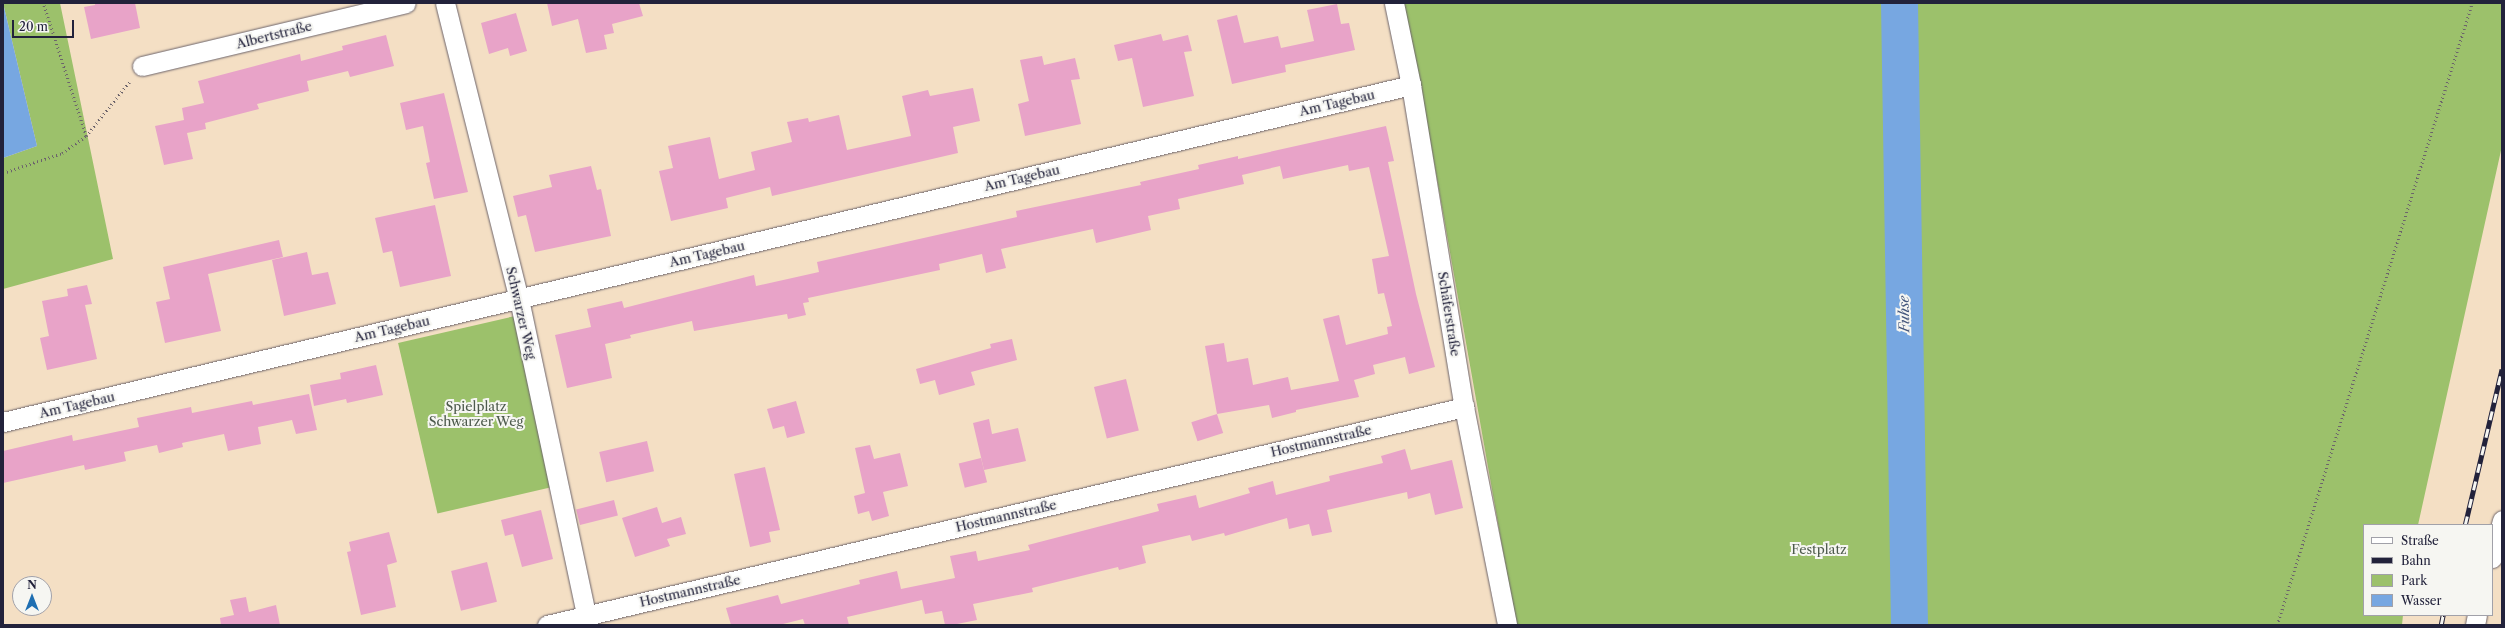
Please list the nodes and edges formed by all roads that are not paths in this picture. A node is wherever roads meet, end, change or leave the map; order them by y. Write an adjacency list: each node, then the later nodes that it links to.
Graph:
1 (406, 3): 4 (street, Albertstraße)
2 (445, 3): 6 (street, Schwarzer Weg)
3 (1394, 3): 5 (street, Schäferstraße)
4 (142, 66)
5 (1411, 85): 6 (street, Am Tagebau); 7 (street, Schäferstraße)
6 (519, 299): 8 (street, Am Tagebau); 11 (street, Schwarzer Weg)
7 (1464, 407): 11 (street, Hostmannstraße); 13 (street, Schäferstraße)
8 (3, 422)
9 (2502, 520): 10 (street)
10 (2493, 554)
11 (587, 620): 12 (street, Hostmannstraße)
12 (547, 625)
13 (1507, 625)

